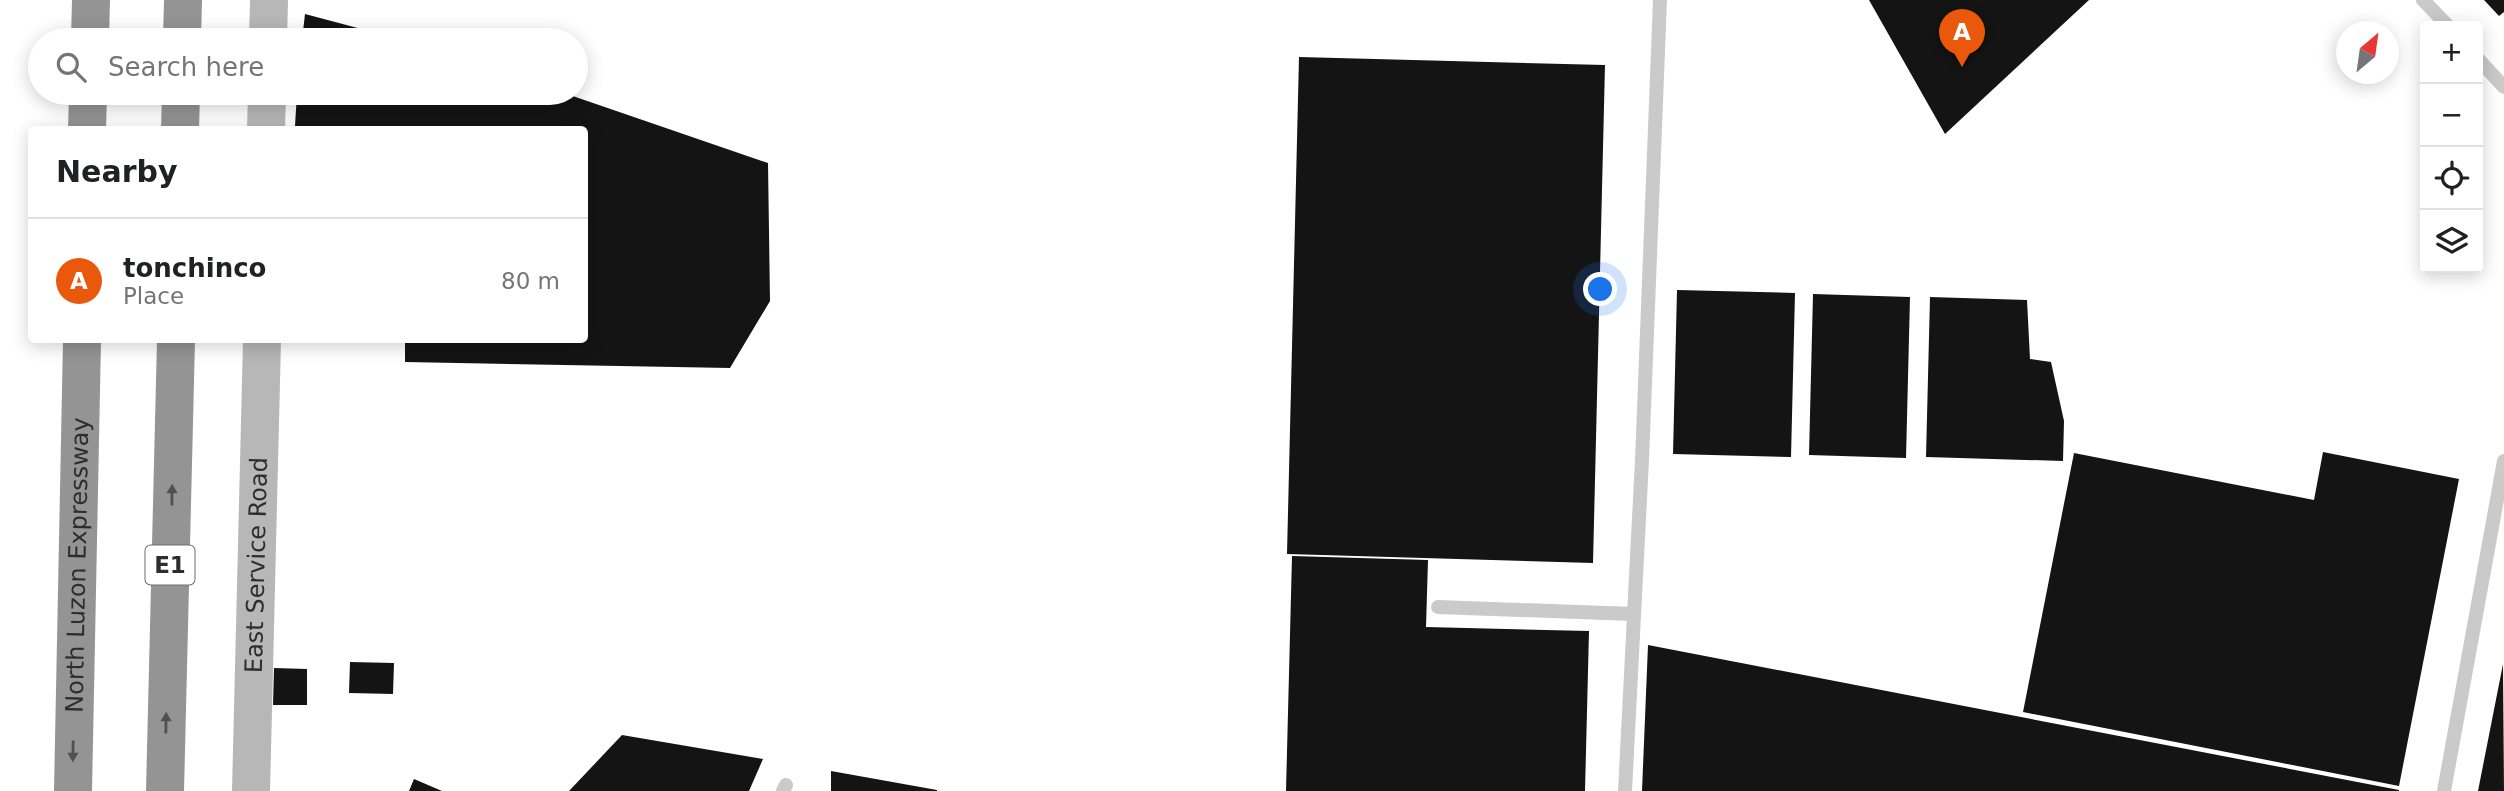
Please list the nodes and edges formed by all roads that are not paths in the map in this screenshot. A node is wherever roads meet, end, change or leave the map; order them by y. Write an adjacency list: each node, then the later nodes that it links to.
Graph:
1 (91, 0): 7 (highway)
2 (183, 0): 8 (highway)
3 (269, 0): 9 (street)
4 (1660, 0): 23 (lane)
5 (2423, 0): 6 (lane)
6 (2443, 21)
7 (90, 28)
8 (182, 28)
9 (268, 28)
10 (2483, 64): 11 (lane)
11 (2504, 87)
12 (88, 105): 15 (highway)
13 (181, 105): 16 (highway)
14 (267, 105): 17 (street)
15 (87, 126)
16 (180, 126)
17 (266, 126)
18 (82, 343): 24 (highway, North Luzon Expressway, one-way to 24)
19 (176, 343): 25 (highway, E1, one-way to 19)
20 (262, 343): 26 (street, East Service Road)
21 (2504, 461): 28 (lane)
22 (1438, 607): 23 (lane)
23 (1634, 614): 27 (lane)
24 (73, 791)
25 (164, 791)
26 (251, 791)
27 (1625, 791)
28 (2444, 791)

